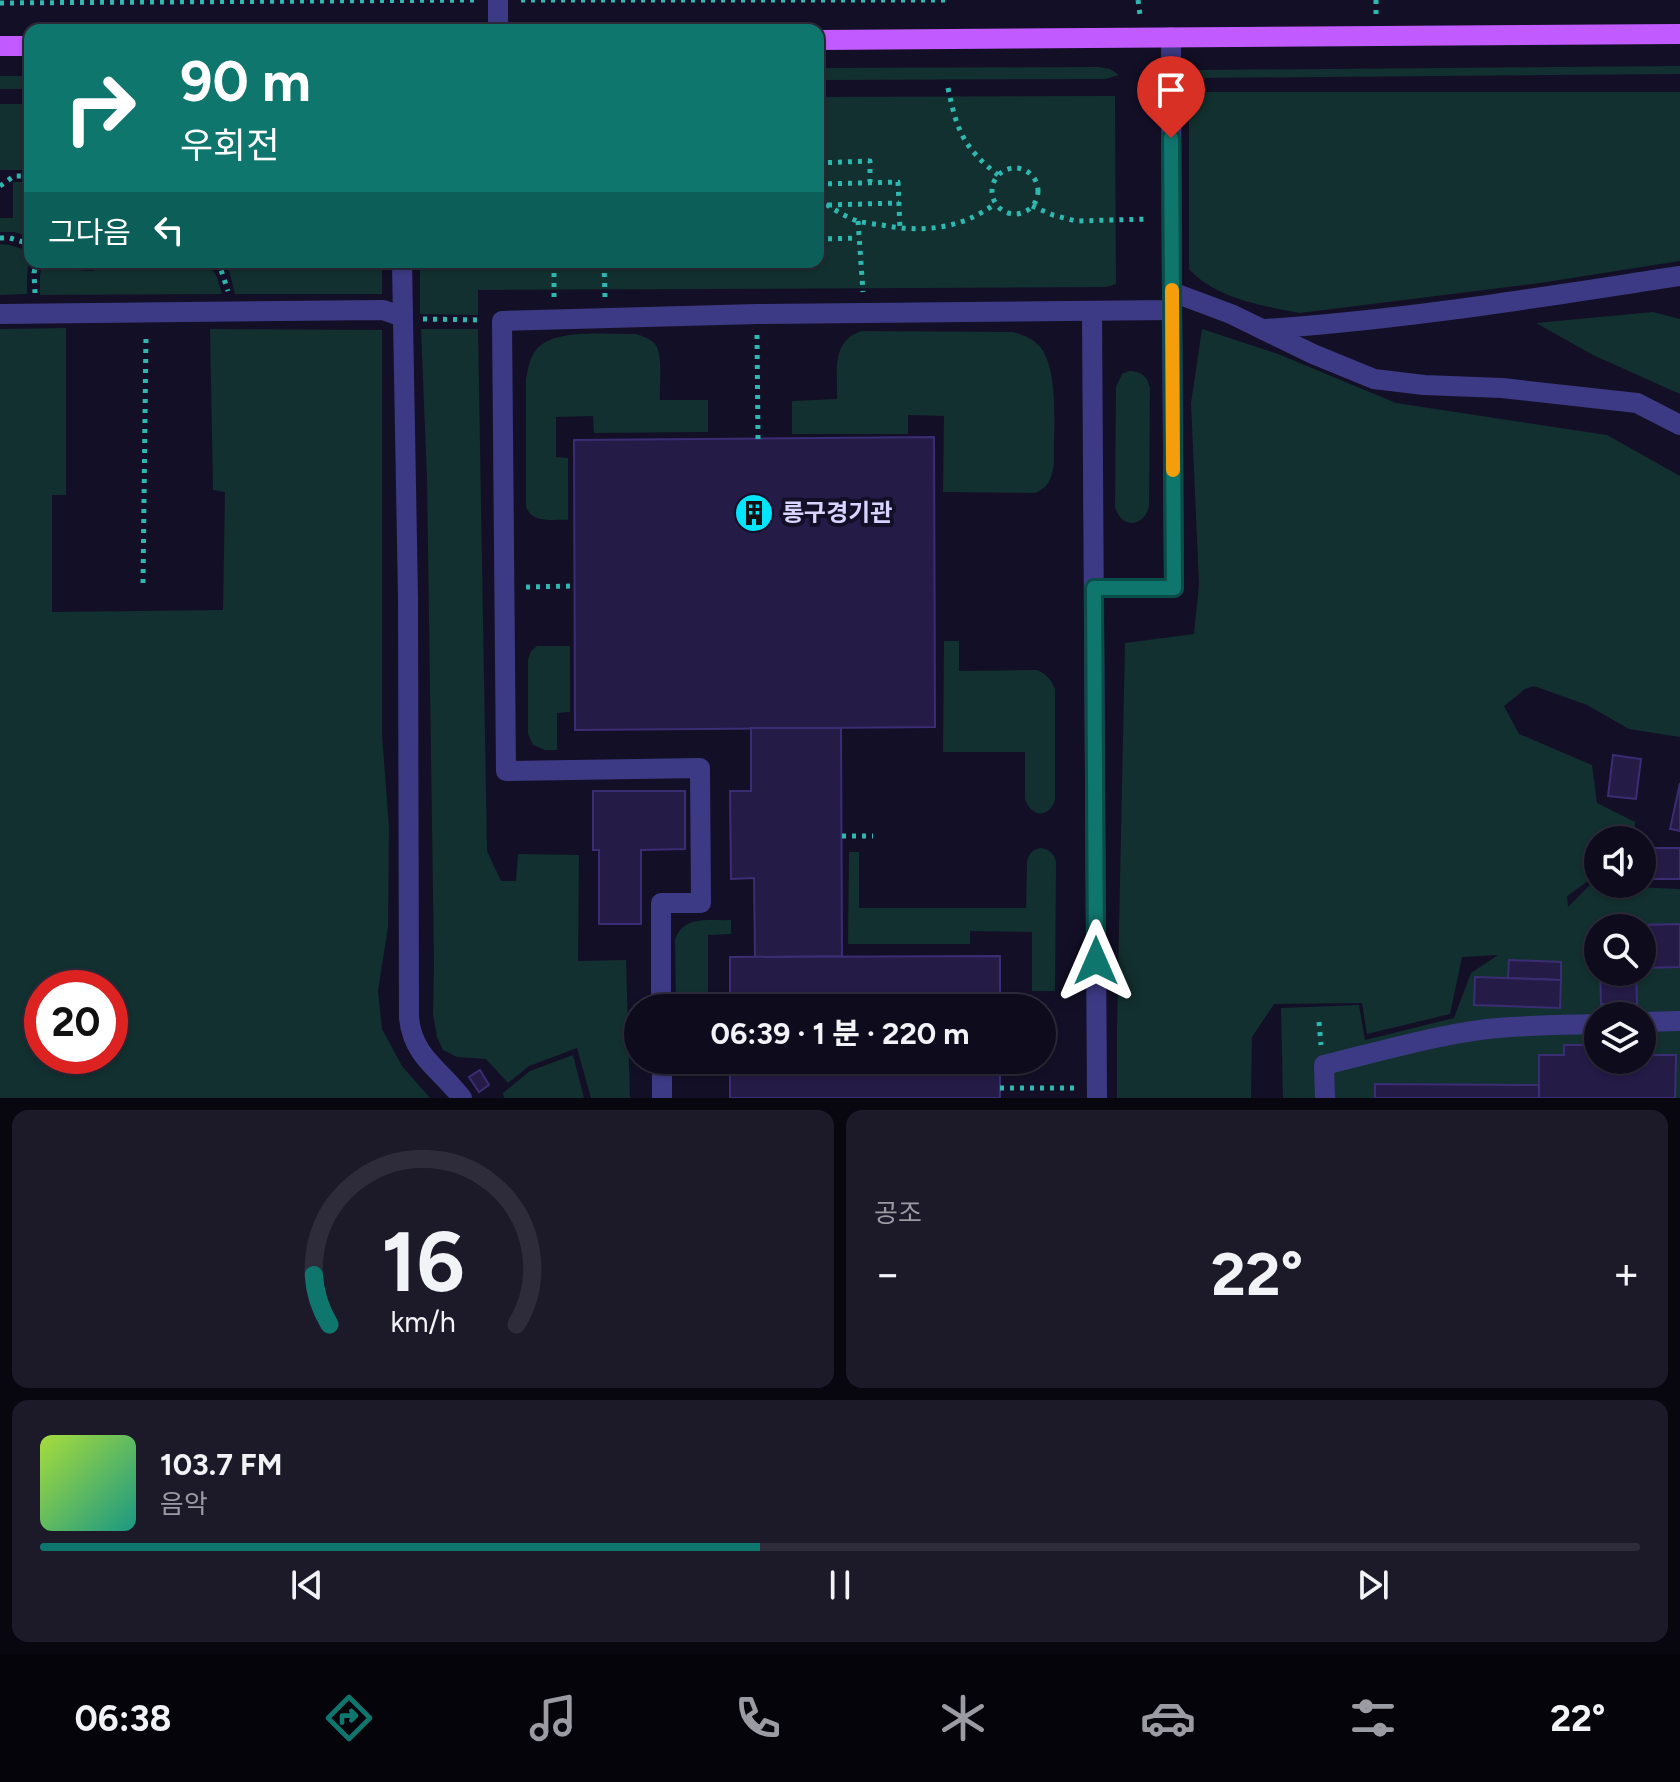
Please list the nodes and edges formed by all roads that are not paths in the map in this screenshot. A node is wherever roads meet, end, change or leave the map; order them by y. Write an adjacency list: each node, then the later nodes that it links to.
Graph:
1 (498, 0): 2 (street)
2 (498, 24)
3 (1680, 34): 4 (main road)
4 (1171, 37): 5 (main road); 10 (street)
5 (824, 40)
6 (0, 46): 7 (main road)
7 (24, 46)
8 (402, 268): 13 (street)
9 (1680, 276): 14 (street)
10 (1172, 301): 11 (street); 14 (street); 16 (street)
11 (1092, 311): 16 (street); 17 (street)
12 (0, 314): 13 (street)
13 (403, 317): 23 (street)
14 (1261, 329): 15 (street)
15 (1680, 425)
16 (1094, 588): 22 (street)
17 (661, 994)
18 (1680, 1021): 19 (street)
19 (1656, 1022)
20 (1584, 1024): 25 (street)
21 (662, 1074): 24 (street)
22 (1097, 1093)
23 (462, 1098)
24 (662, 1098)
25 (1325, 1098)

